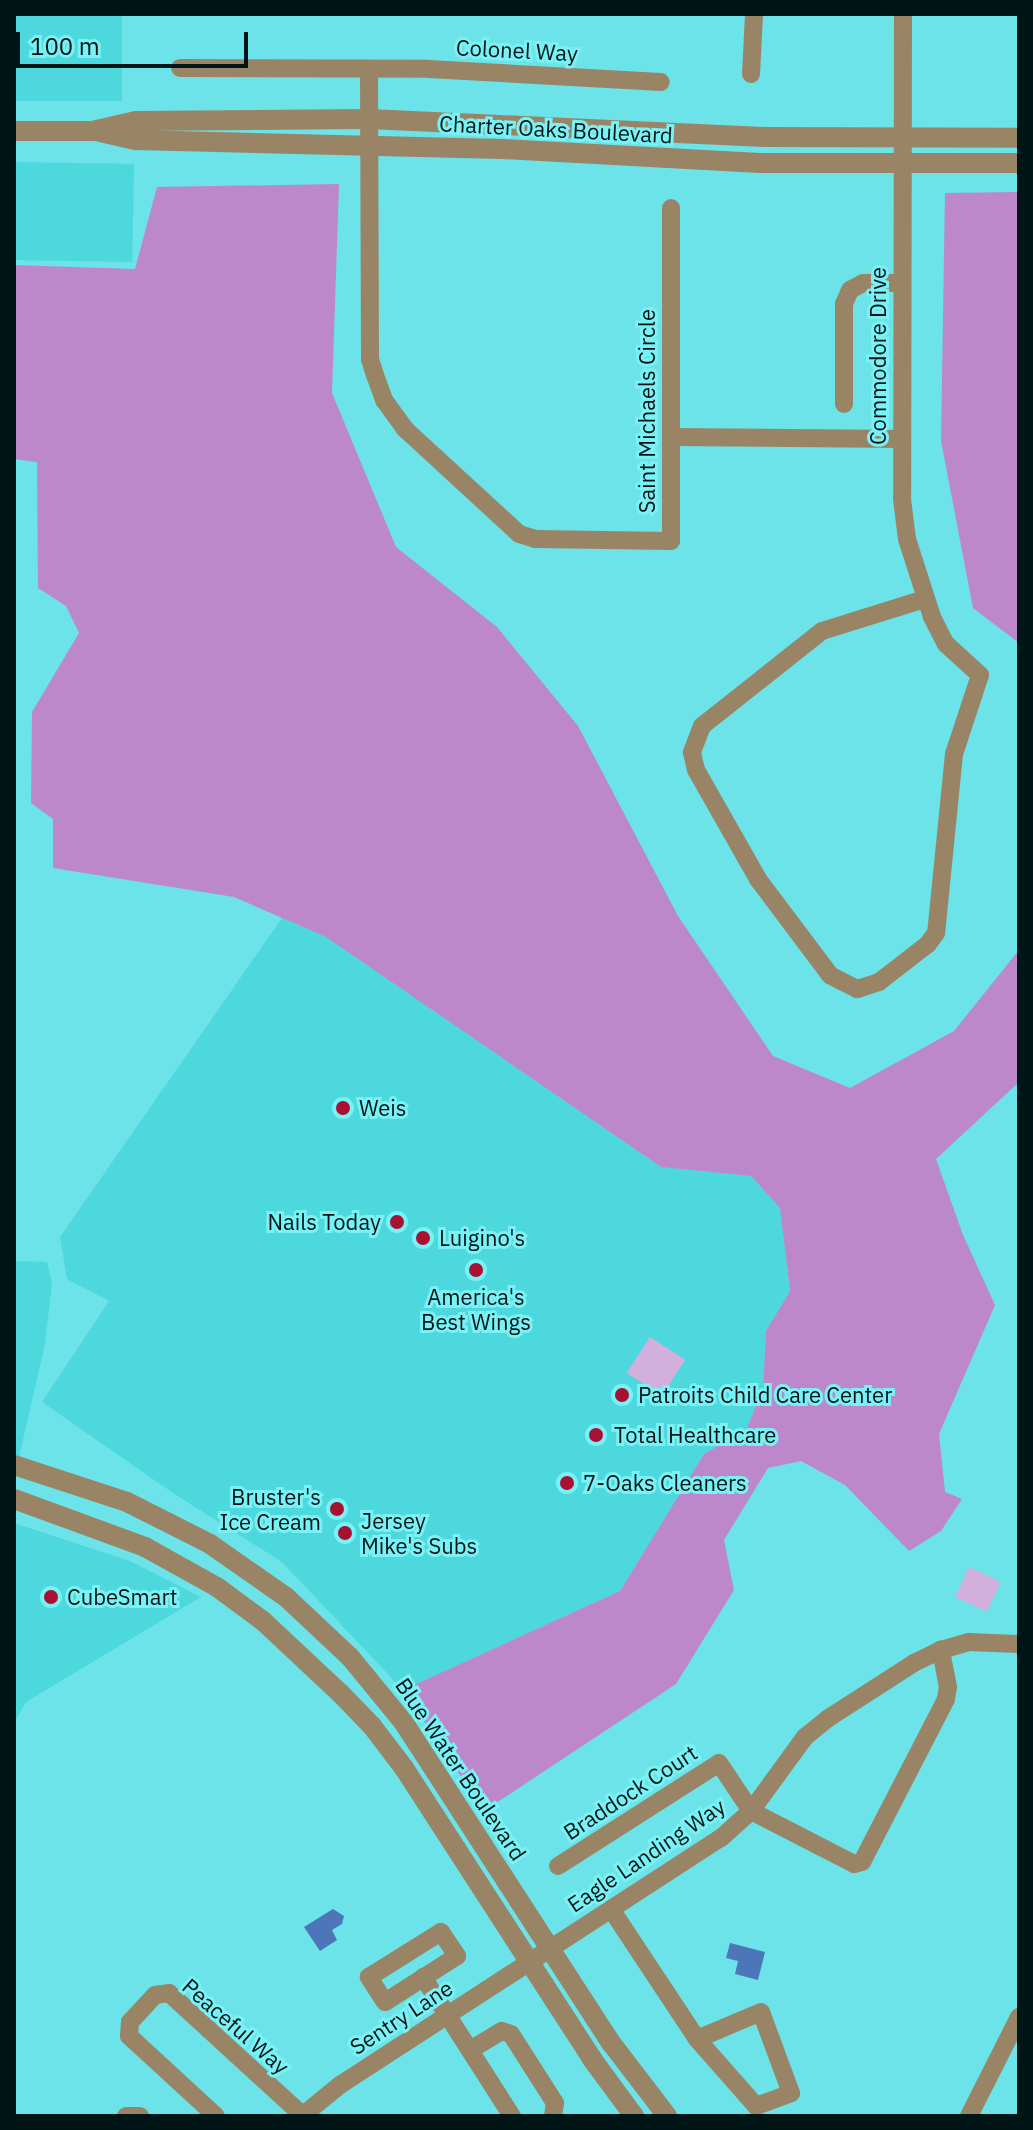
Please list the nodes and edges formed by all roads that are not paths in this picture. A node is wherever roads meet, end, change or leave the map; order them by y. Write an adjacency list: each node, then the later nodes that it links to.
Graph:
1 (754, 14): 5 (street)
2 (903, 14): 11 (street, Commodore Drive)
3 (180, 68): 4 (street, Colonel Way)
4 (369, 69): 6 (street, Colonel Way); 7 (street)
5 (751, 74)
6 (661, 82)
7 (369, 119): 9 (street, Charter Oaks Boulevard); 11 (street, Charter Oaks Boulevard); 12 (street)
8 (14, 131): 9 (street, Charter Oaks Boulevard)
9 (92, 131): 12 (street, Charter Oaks Boulevard)
10 (1019, 138): 11 (street, Charter Oaks Boulevard)
11 (902, 140): 14 (street, Commodore Drive)
12 (370, 145): 14 (street, Charter Oaks Boulevard); 18 (street, Saint Michaels Circle)
13 (1019, 163): 14 (street, Charter Oaks Boulevard)
14 (902, 165): 16 (street, Commodore Drive)
15 (671, 208): 18 (street, Saint Michaels Circle)
16 (902, 283): 17 (street); 19 (street, Commodore Drive)
17 (844, 404)
18 (671, 437): 19 (street)
19 (901, 439): 20 (street, Commodore Drive)
20 (925, 599): 20 (street, Commodore Drive)
21 (14, 1465): 28 (street, Blue Water Boulevard)
22 (14, 1499): 29 (street)
23 (1019, 1644): 24 (street, Eagle Landing Way)
24 (941, 1650): 25 (street, Eagle Landing Way); 25 (street)
25 (751, 1811): 26 (street, Braddock Court); 27 (street, Eagle Landing Way)
26 (558, 1866)
27 (611, 1909): 28 (street, Eagle Landing Way); 33 (street)
28 (550, 1949): 29 (street, Eagle Landing Way); 42 (street, Blue Water Boulevard)
29 (529, 1962): 31 (street, Sentry Lane); 41 (street)
30 (423, 1977): 30 (street); 31 (street)
31 (447, 2015): 34 (street); 38 (street, Sentry Lane)
32 (1019, 2017): 43 (street)
33 (697, 2039): 33 (street)
34 (470, 2050): 39 (street); 40 (street)
35 (210, 2114): 38 (street, Peaceful Way)
36 (126, 2116): 37 (street)
37 (140, 2116)
38 (303, 2116)
39 (512, 2116)
40 (553, 2116)
41 (634, 2116)
42 (667, 2116)
43 (969, 2116)

